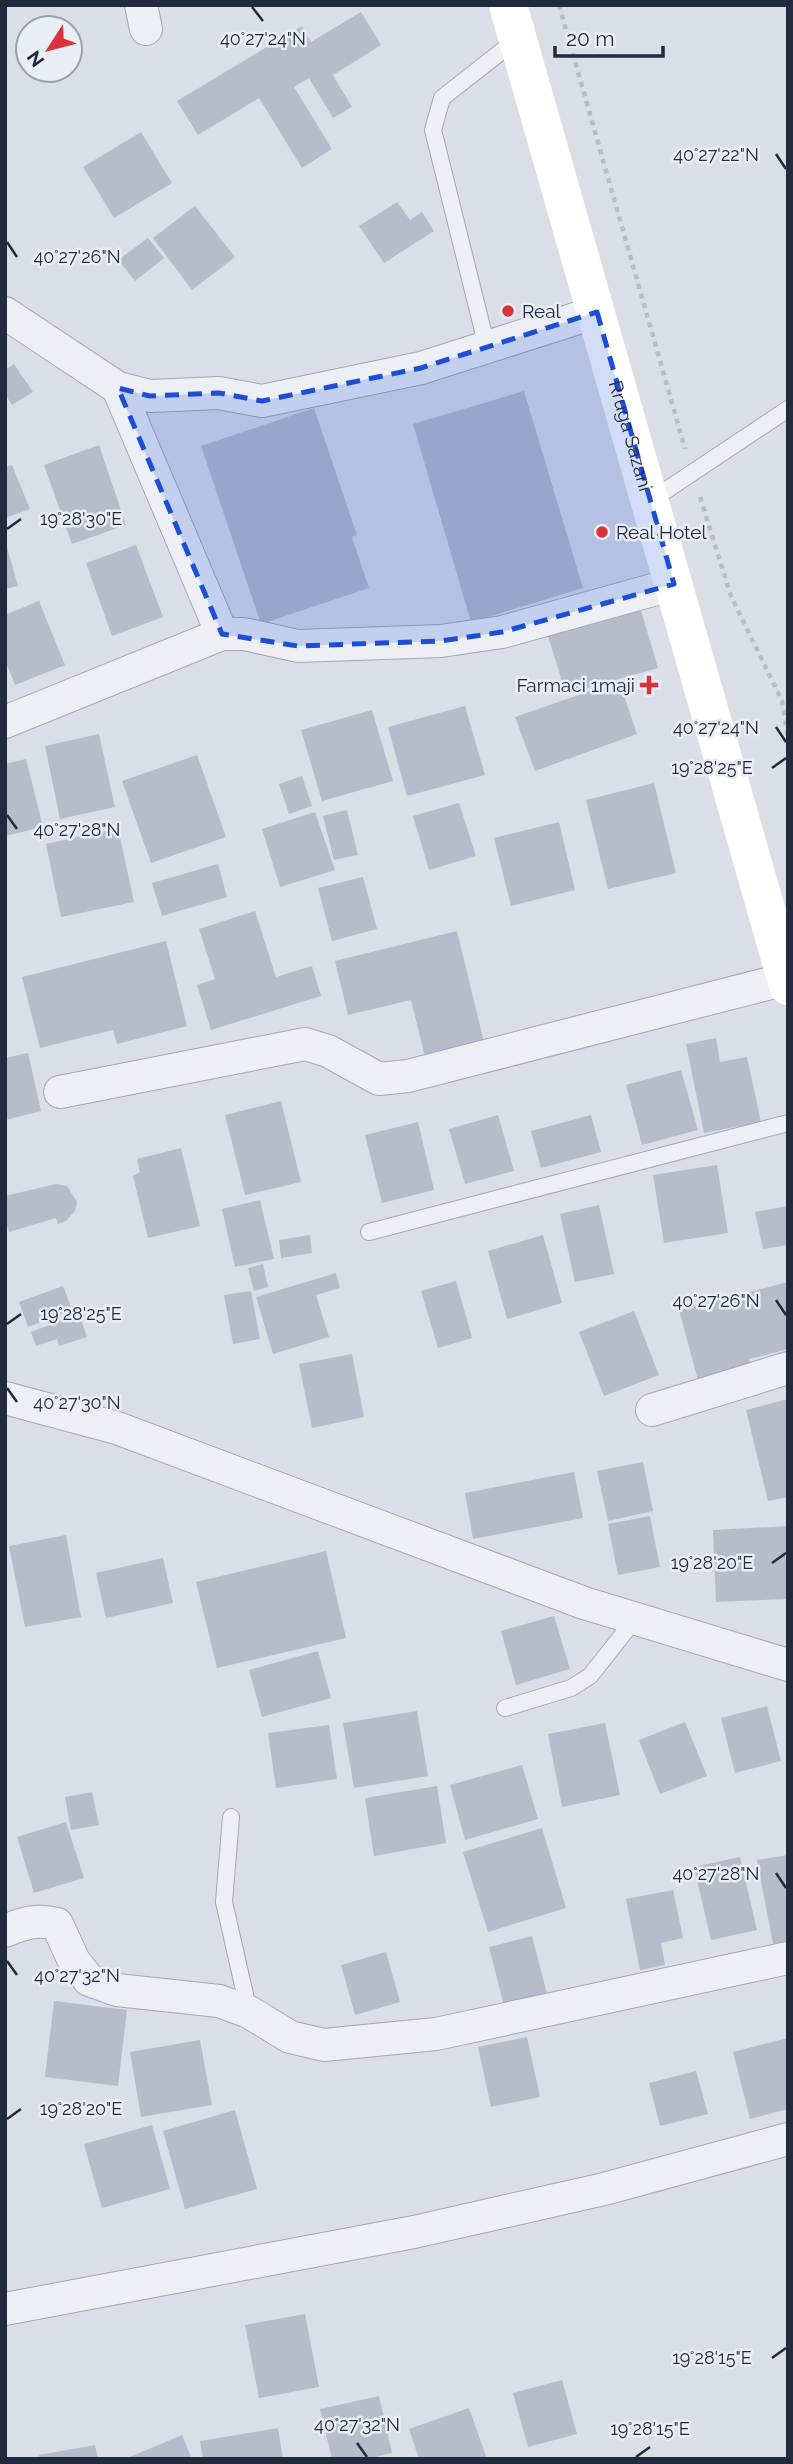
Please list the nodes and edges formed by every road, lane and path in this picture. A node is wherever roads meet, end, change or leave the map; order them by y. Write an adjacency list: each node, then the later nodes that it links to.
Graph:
1 (559, 5): 8 (path)
2 (513, 22): 3 (main road, Rruga Sazani); 5 (lane)
3 (597, 312): 5 (street); 9 (main road, Rruga Sazani)
4 (5, 313): 6 (street)
5 (488, 346): 6 (street)
6 (118, 388): 11 (street)
7 (788, 409): 8 (lane)
8 (692, 471): 9 (lane); 13 (path)
9 (650, 501): 10 (main road, Rruga Sazani)
10 (674, 584): 11 (street); 14 (main road, Rruga Sazani)
11 (222, 634): 12 (street)
12 (5, 722)
13 (788, 738)
14 (787, 982): 15 (street)
15 (60, 1092)
16 (788, 1123): 17 (lane)
17 (369, 1232)
18 (788, 1368): 20 (street)
19 (5, 1398): 21 (street)
20 (652, 1410)
21 (635, 1619): 22 (street); 23 (lane)
22 (788, 1665)
23 (505, 1708)
24 (231, 1817): 27 (lane)
25 (5, 1931): 27 (street)
26 (788, 1958): 27 (street)
27 (248, 2012)
28 (788, 2138): 29 (street)
29 (5, 2309)

